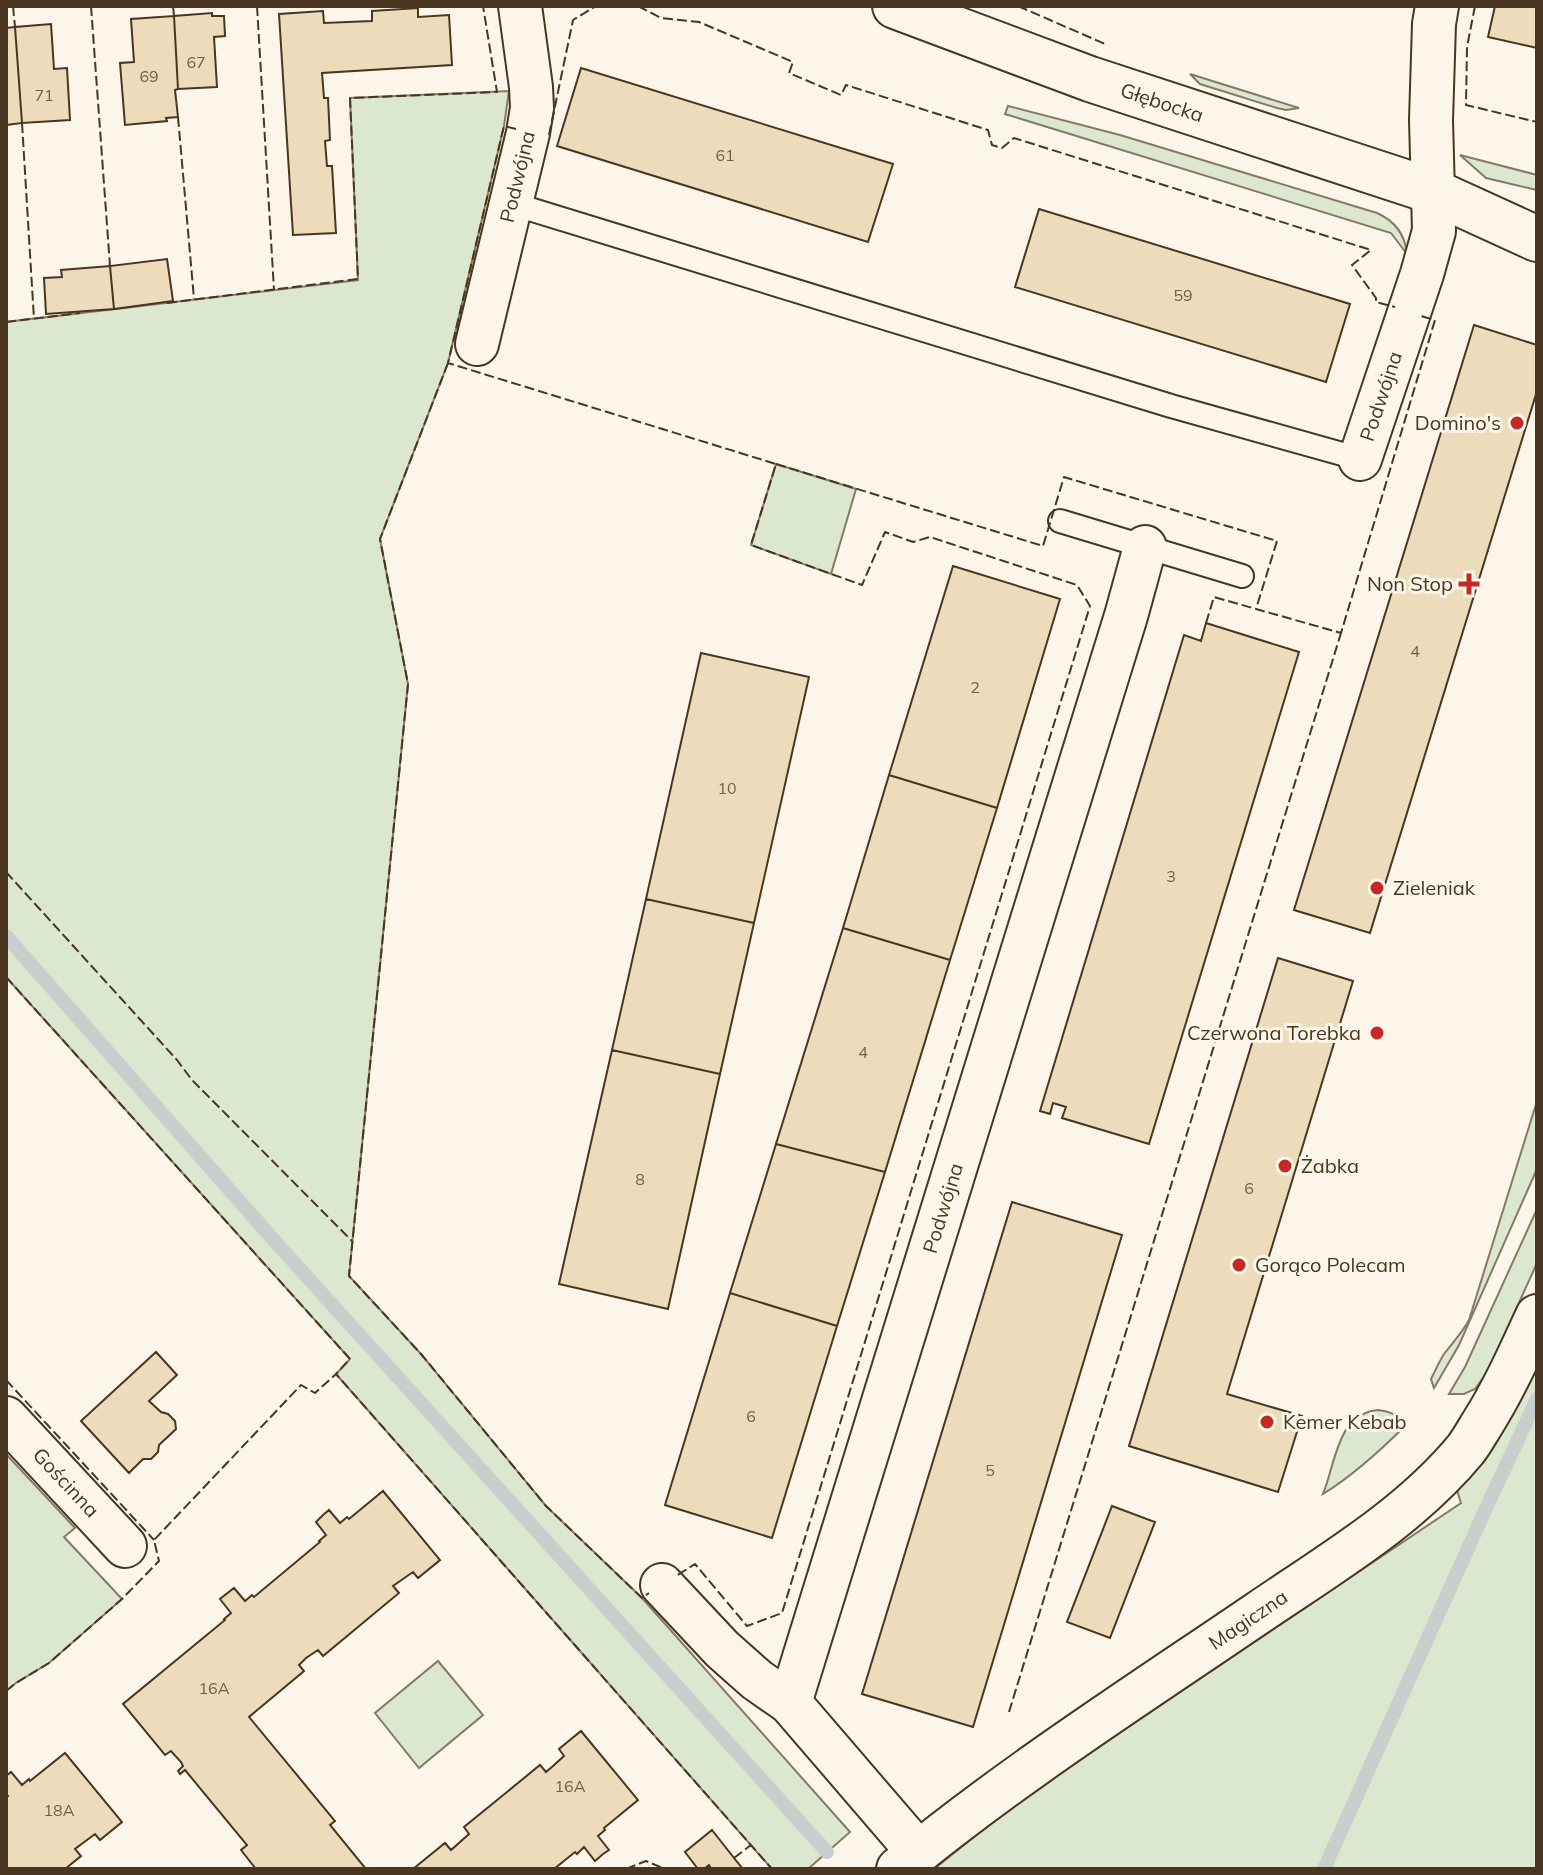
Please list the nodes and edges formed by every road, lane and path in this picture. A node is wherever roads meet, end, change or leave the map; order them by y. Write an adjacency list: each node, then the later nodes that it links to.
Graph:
1 (520, 6): 5 (street, Podwójna)
2 (895, 6): 4 (street, Głębocka)
3 (1437, 6): 4 (street, Podwójna)
4 (1432, 191): 6 (street, Głębocka); 7 (street, Głębocka); 9 (street, Podwójna)
5 (510, 203): 8 (street, Podwójna); 9 (lane, Podwójna)
6 (1537, 204)
7 (1537, 239)
8 (477, 344)
9 (1360, 459)
10 (1060, 521): 11 (lane)
11 (1145, 547): 12 (lane); 17 (street, Podwójna)
12 (1242, 576)
13 (1537, 1316): 18 (street, Magiczna)
14 (6, 1418): 15 (street, Gościnna)
15 (125, 1546)
16 (662, 1585): 17 (street)
17 (790, 1703): 18 (street)
18 (908, 1860)

